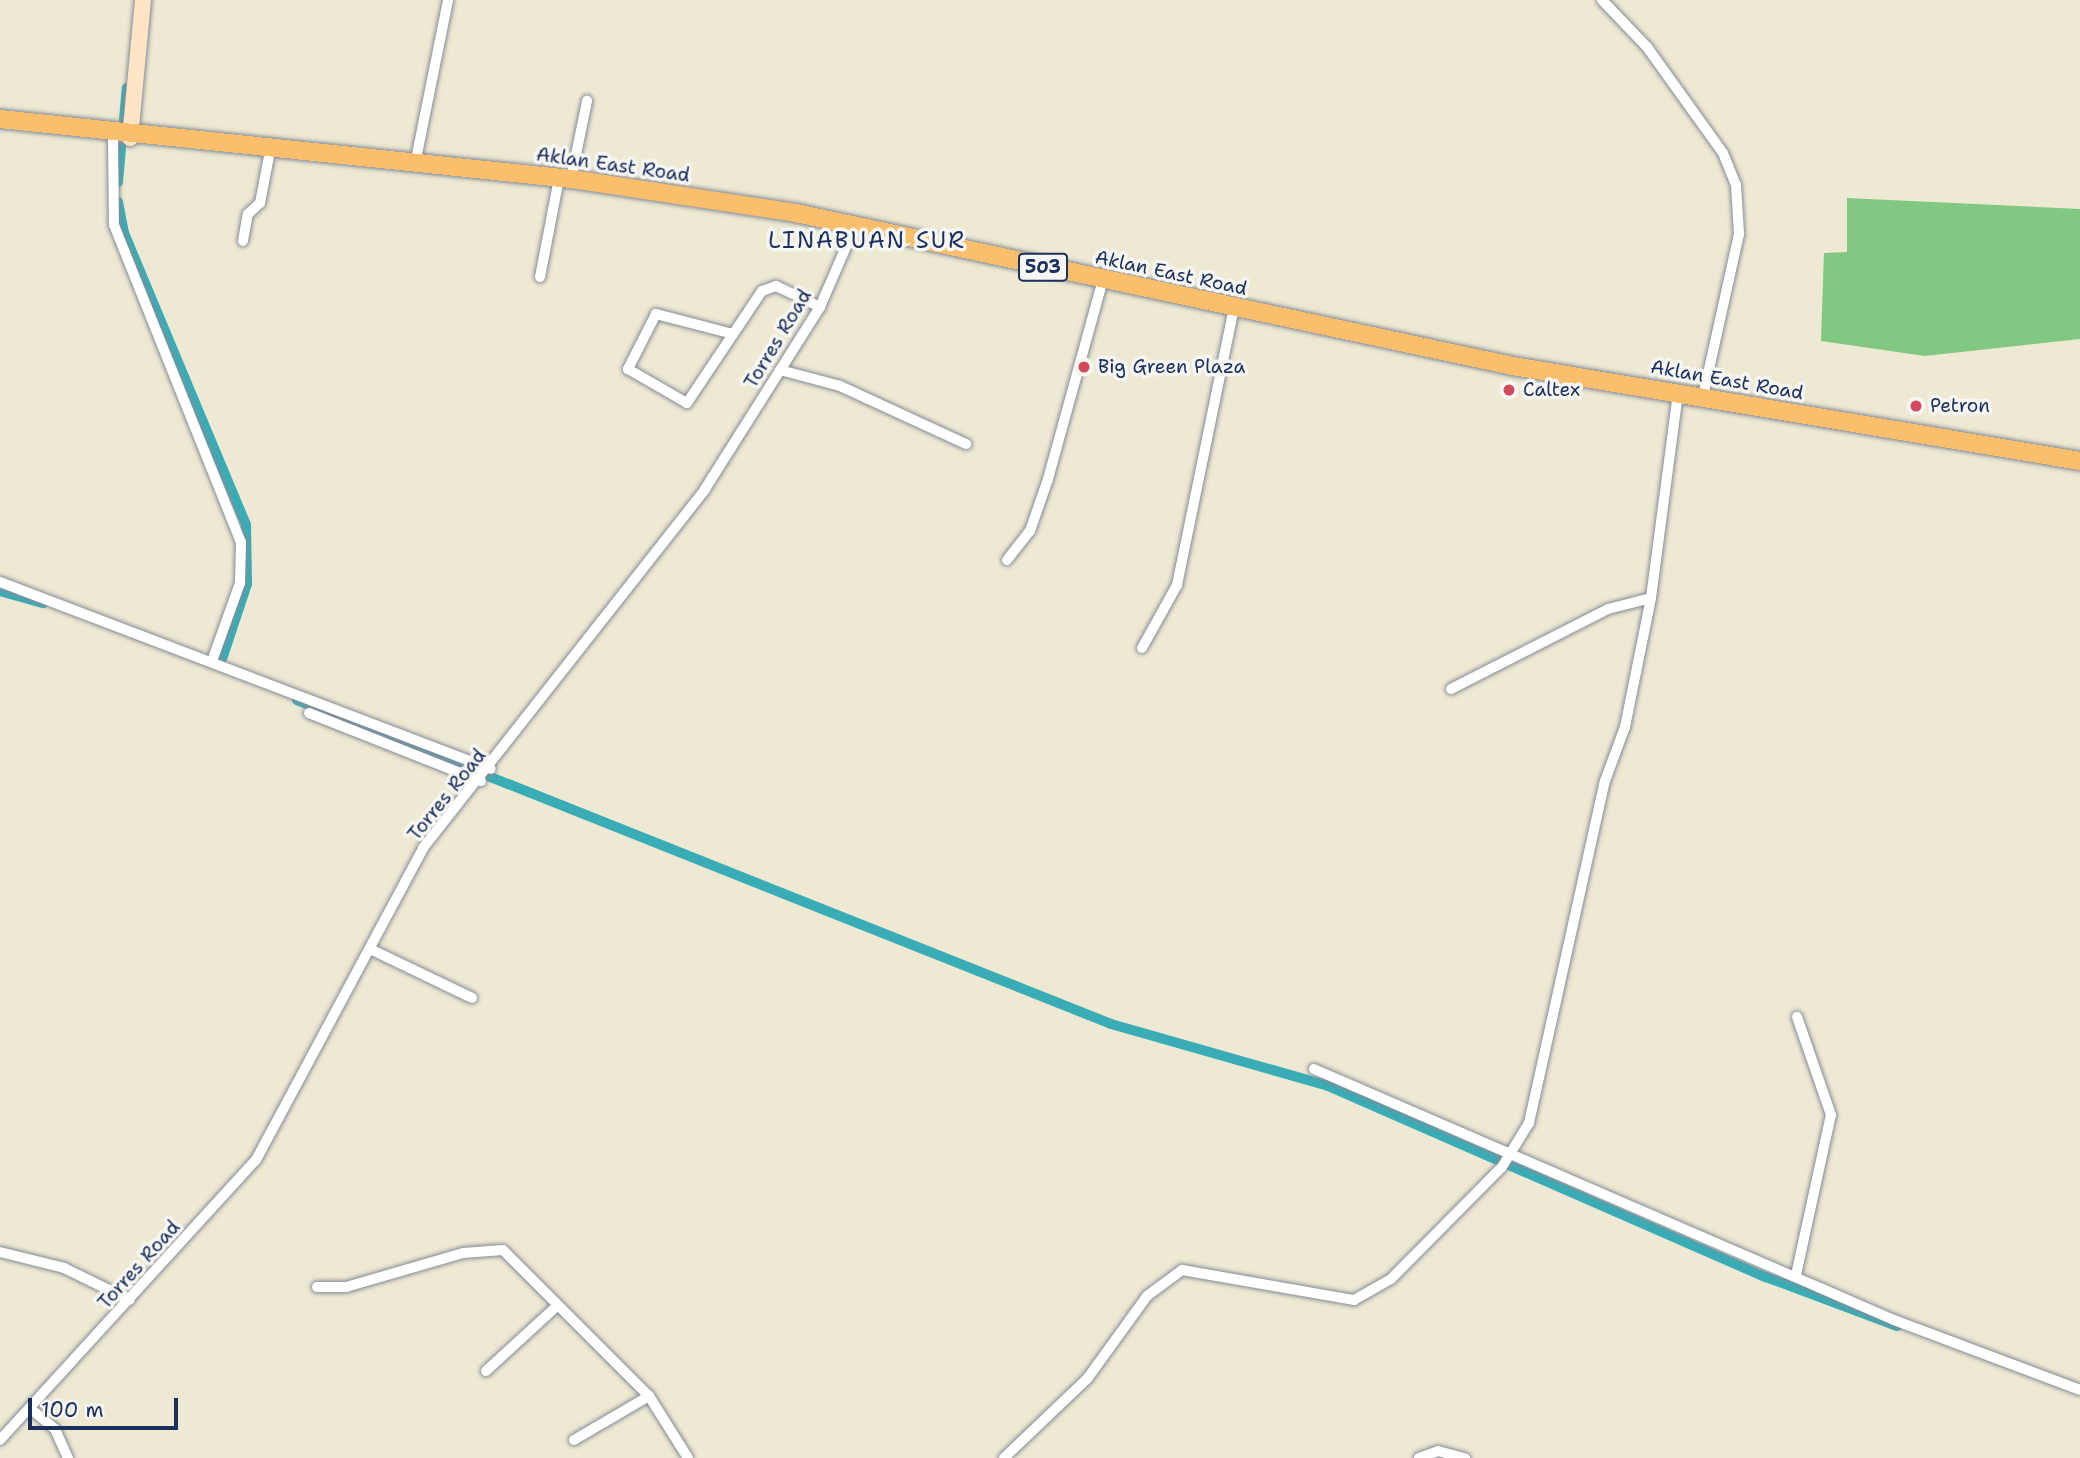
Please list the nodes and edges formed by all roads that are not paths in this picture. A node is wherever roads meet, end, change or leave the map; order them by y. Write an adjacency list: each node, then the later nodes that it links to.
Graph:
1 (143, 0): 6 (street)
2 (448, 0): 8 (street)
3 (1602, 0): 19 (street)
4 (587, 102): 9 (street)
5 (0, 120): 6 (main road, Aklan East Road / 503)
6 (121, 137): 7 (main road, Aklan East Road / 503); 26 (street)
7 (270, 151): 8 (main road, Aklan East Road / 503); 11 (street)
8 (415, 164): 9 (main road, Aklan East Road / 503)
9 (565, 179): 10 (main road, Aklan East Road / 503); 12 (street)
10 (856, 224): 13 (main road, Aklan East Road / 503); 14 (street, Torres Road)
11 (243, 241)
12 (540, 277)
13 (1104, 280): 15 (main road, Aklan East Road / 503); 22 (street)
14 (820, 307): 16 (street); 17 (street, Torres Road)
15 (1234, 308): 18 (main road, Aklan East Road / 503); 25 (street)
16 (733, 334): 16 (street)
17 (780, 370): 20 (street); 29 (street, Torres Road)
18 (1678, 392): 19 (main road, Aklan East Road / 503); 24 (street)
19 (1703, 397): 21 (main road, Aklan East Road / 503)
20 (966, 444)
21 (2080, 461)
22 (1007, 560)
23 (0, 582): 26 (street)
24 (1651, 598): 27 (street); 34 (street)
25 (1142, 648)
26 (212, 661): 29 (street)
27 (1451, 688)
28 (309, 713): 29 (street)
29 (485, 776): 30 (street, Torres Road)
30 (372, 950): 31 (street); 38 (street, Torres Road)
31 (472, 998)
32 (1797, 1017): 36 (street)
33 (1314, 1069): 34 (street)
34 (1509, 1153): 36 (street); 46 (street)
35 (0, 1252): 38 (street)
36 (1796, 1275): 41 (street)
37 (317, 1287): 39 (street)
38 (130, 1300): 43 (street, Torres Road)
39 (557, 1306): 40 (street); 42 (street)
40 (486, 1371)
41 (2080, 1390)
42 (649, 1396): 45 (street); 48 (street)
43 (31, 1409): 44 (street, Torres Road); 47 (street)
44 (0, 1440)
45 (574, 1440)
46 (1011, 1456)
47 (68, 1458)
48 (688, 1458)
49 (1419, 1458): 50 (street)
50 (1465, 1458)

